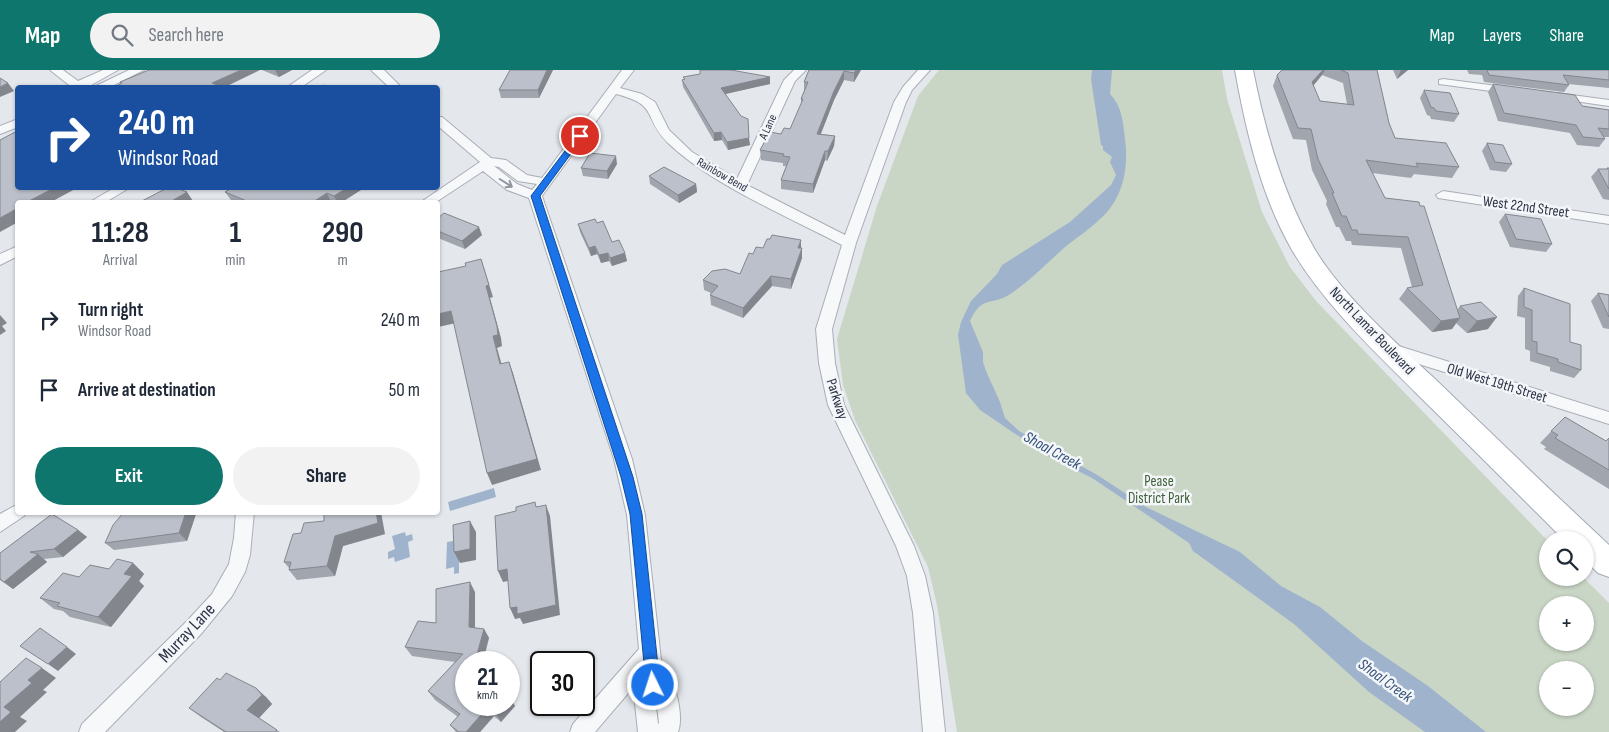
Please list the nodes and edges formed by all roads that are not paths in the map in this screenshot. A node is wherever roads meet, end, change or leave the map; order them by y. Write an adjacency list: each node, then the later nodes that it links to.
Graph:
1 (56, 70): 11 (street)
2 (112, 70): 12 (street)
3 (138, 70): 13 (street)
4 (320, 70): 14 (street)
5 (377, 70): 15 (street)
6 (628, 70): 16 (street)
7 (800, 70): 27 (street, A Lane)
8 (924, 70): 35 (street, Parkway)
9 (1244, 70): 38 (main road, North Lamar Boulevard)
10 (1444, 82): 17 (street)
11 (75, 85)
12 (81, 85)
13 (105, 85)
14 (296, 85)
15 (394, 85)
16 (614, 90): 26 (street); 27 (street, Rainbow Bend)
17 (1521, 92)
18 (1541, 94): 19 (street)
19 (1609, 103)
20 (15, 111): 21 (street)
21 (0, 118)
22 (440, 122): 25 (street)
23 (15, 123): 24 (street)
24 (0, 130)
25 (488, 162): 26 (street); 30 (street, one-way to 30); 32 (street)
26 (545, 182): 30 (street)
27 (740, 186): 35 (street, Rainbow Bend)
28 (119, 190): 31 (street)
29 (1442, 195): 33 (street, West 22nd Street)
30 (535, 196): 46 (street)
31 (101, 200)
32 (431, 200)
33 (1605, 219): 34 (street)
34 (1609, 234)
35 (849, 243): 52 (street, Parkway)
36 (15, 252): 37 (street)
37 (0, 260)
38 (1385, 348): 39 (street, Old West 19th Street); 43 (main road, North Lamar Boulevard)
39 (1609, 418)
40 (15, 513): 42 (street)
41 (245, 515): 48 (street, Murray Lane)
42 (0, 524)
43 (1574, 531)
44 (1594, 550): 45 (main road, North Lamar Boulevard)
45 (1609, 564)
46 (651, 651): 47 (street); 49 (street)
47 (653, 685): 50 (street); 51 (street)
48 (90, 732)
49 (581, 732)
50 (651, 732)
51 (666, 732)
52 (934, 732)

